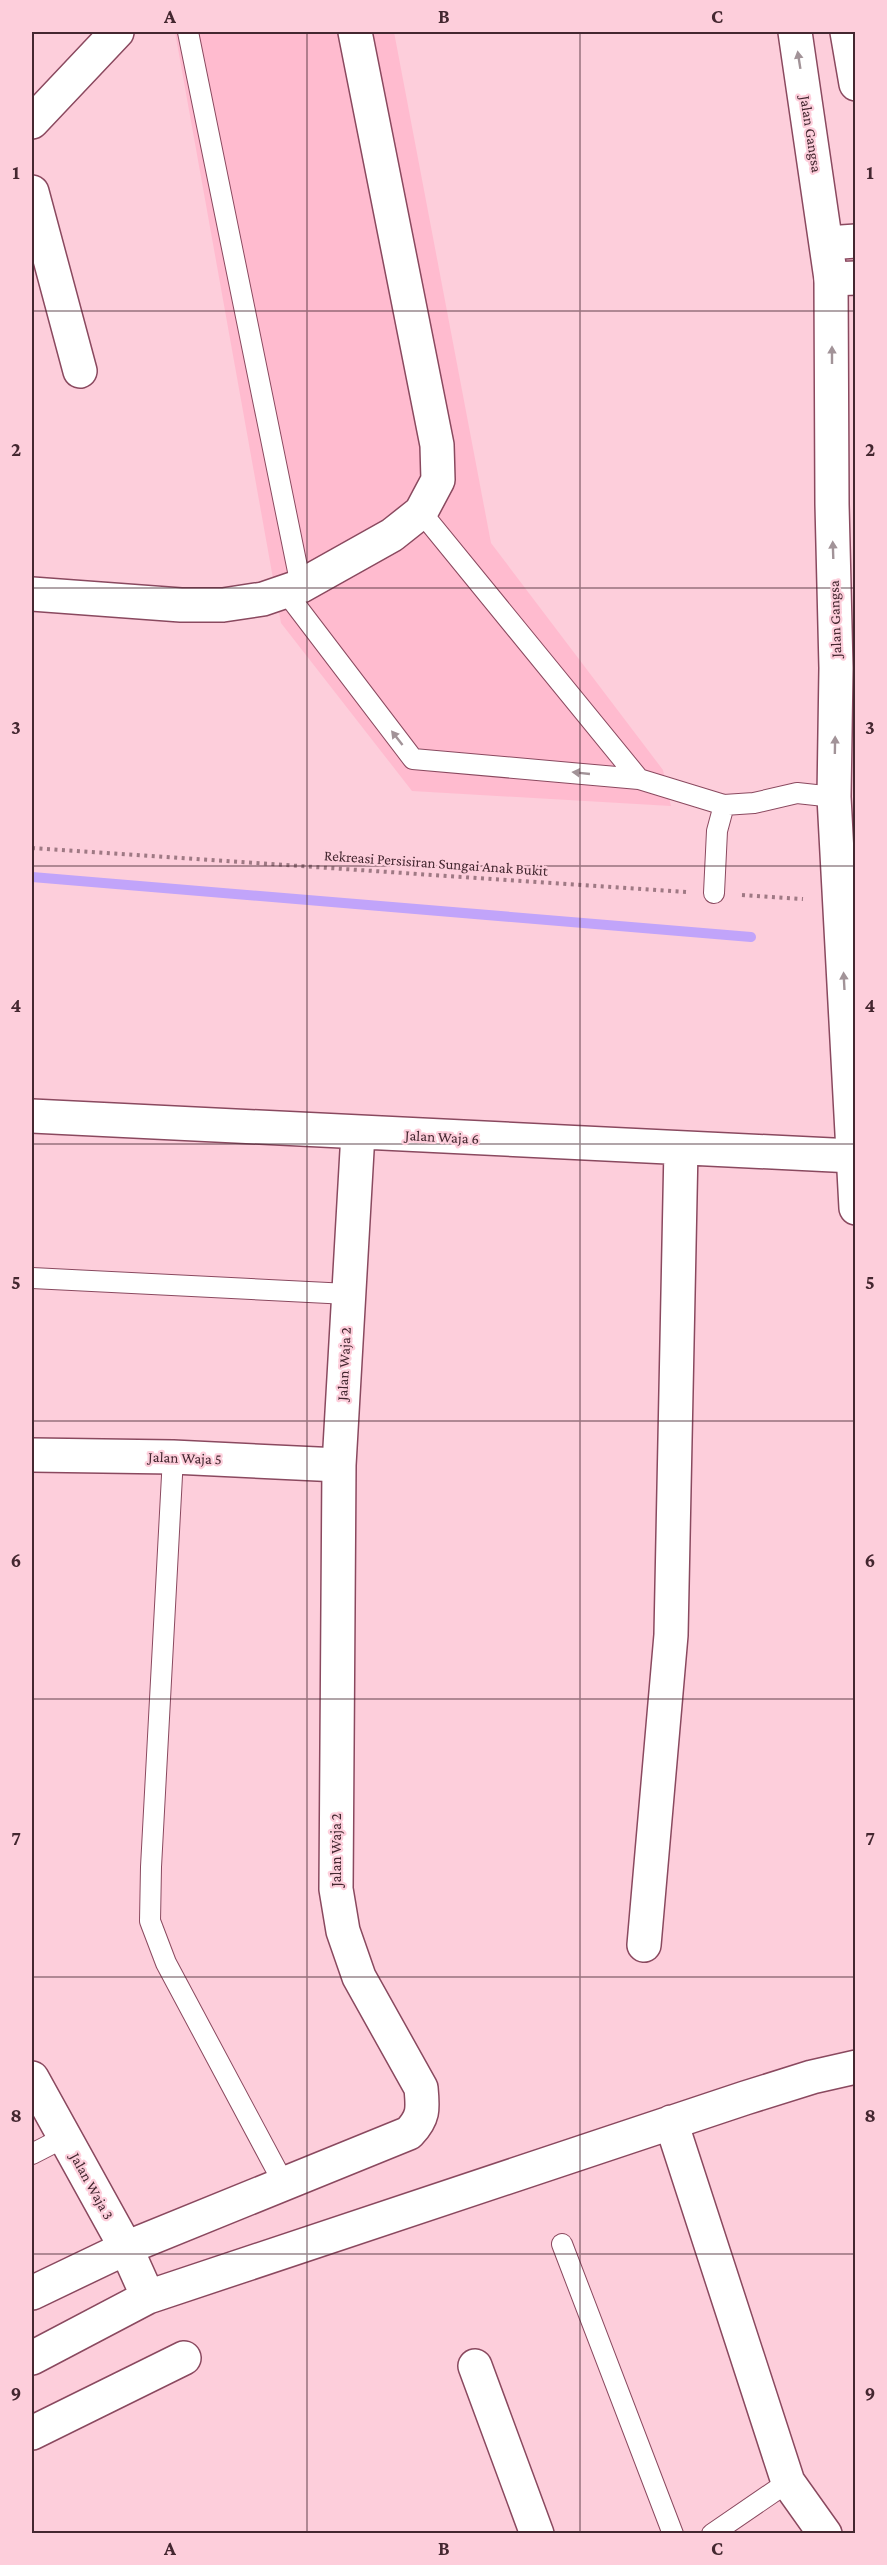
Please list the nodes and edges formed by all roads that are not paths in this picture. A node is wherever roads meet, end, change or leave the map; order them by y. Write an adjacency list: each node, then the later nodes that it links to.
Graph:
1 (117, 32): 7 (street)
2 (188, 32): 13 (lane)
3 (355, 32): 12 (street)
4 (795, 32): 9 (street, Jalan Gangsa, one-way to 4)
5 (847, 32): 6 (street)
6 (855, 84)
7 (32, 122)
8 (32, 192): 11 (street)
9 (841, 242): 10 (street, Jalan Gangsa)
10 (843, 278): 16 (street, Jalan Gangsa, one-way to 10)
11 (80, 371)
12 (421, 512): 13 (street); 15 (lane)
13 (293, 589): 14 (street); 15 (lane, one-way to 13)
14 (32, 594)
15 (639, 779): 17 (lane)
16 (834, 797): 17 (lane); 22 (street, Jalan Gangsa, one-way to 16)
17 (724, 805): 18 (lane)
18 (714, 893)
19 (32, 1116): 20 (street, Jalan Waja 6)
20 (358, 1133): 21 (street, Jalan Waja 6); 25 (street, Jalan Waja 2)
21 (681, 1148): 22 (street, Jalan Waja 6); 29 (street)
22 (853, 1156): 23 (street, Jalan Gangsa)
23 (855, 1208)
24 (32, 1278): 25 (lane)
25 (348, 1294): 28 (street, Jalan Waja 2)
26 (32, 1455): 27 (street, Jalan Waja 5)
27 (173, 1457): 28 (street, Jalan Waja 5); 35 (lane)
28 (339, 1465): 35 (street, Jalan Waja 2)
29 (644, 1945)
30 (855, 2067): 32 (street)
31 (32, 2078): 33 (street, Jalan Waja 3)
32 (671, 2122): 39 (street); 44 (street)
33 (65, 2137): 34 (lane); 37 (street, Jalan Waja 3)
34 (32, 2154)
35 (284, 2184): 37 (street, Jalan Waja 2)
36 (562, 2244): 46 (lane)
37 (126, 2248): 38 (street, Jalan Waja 2); 39 (street, Jalan Waja 3)
38 (32, 2293)
39 (148, 2297): 40 (street)
40 (32, 2358)
41 (184, 2358): 43 (street)
42 (475, 2366): 45 (street)
43 (32, 2433)
44 (788, 2482): 47 (lane); 48 (street)
45 (537, 2534)
46 (673, 2534)
47 (712, 2534)
48 (825, 2534)

